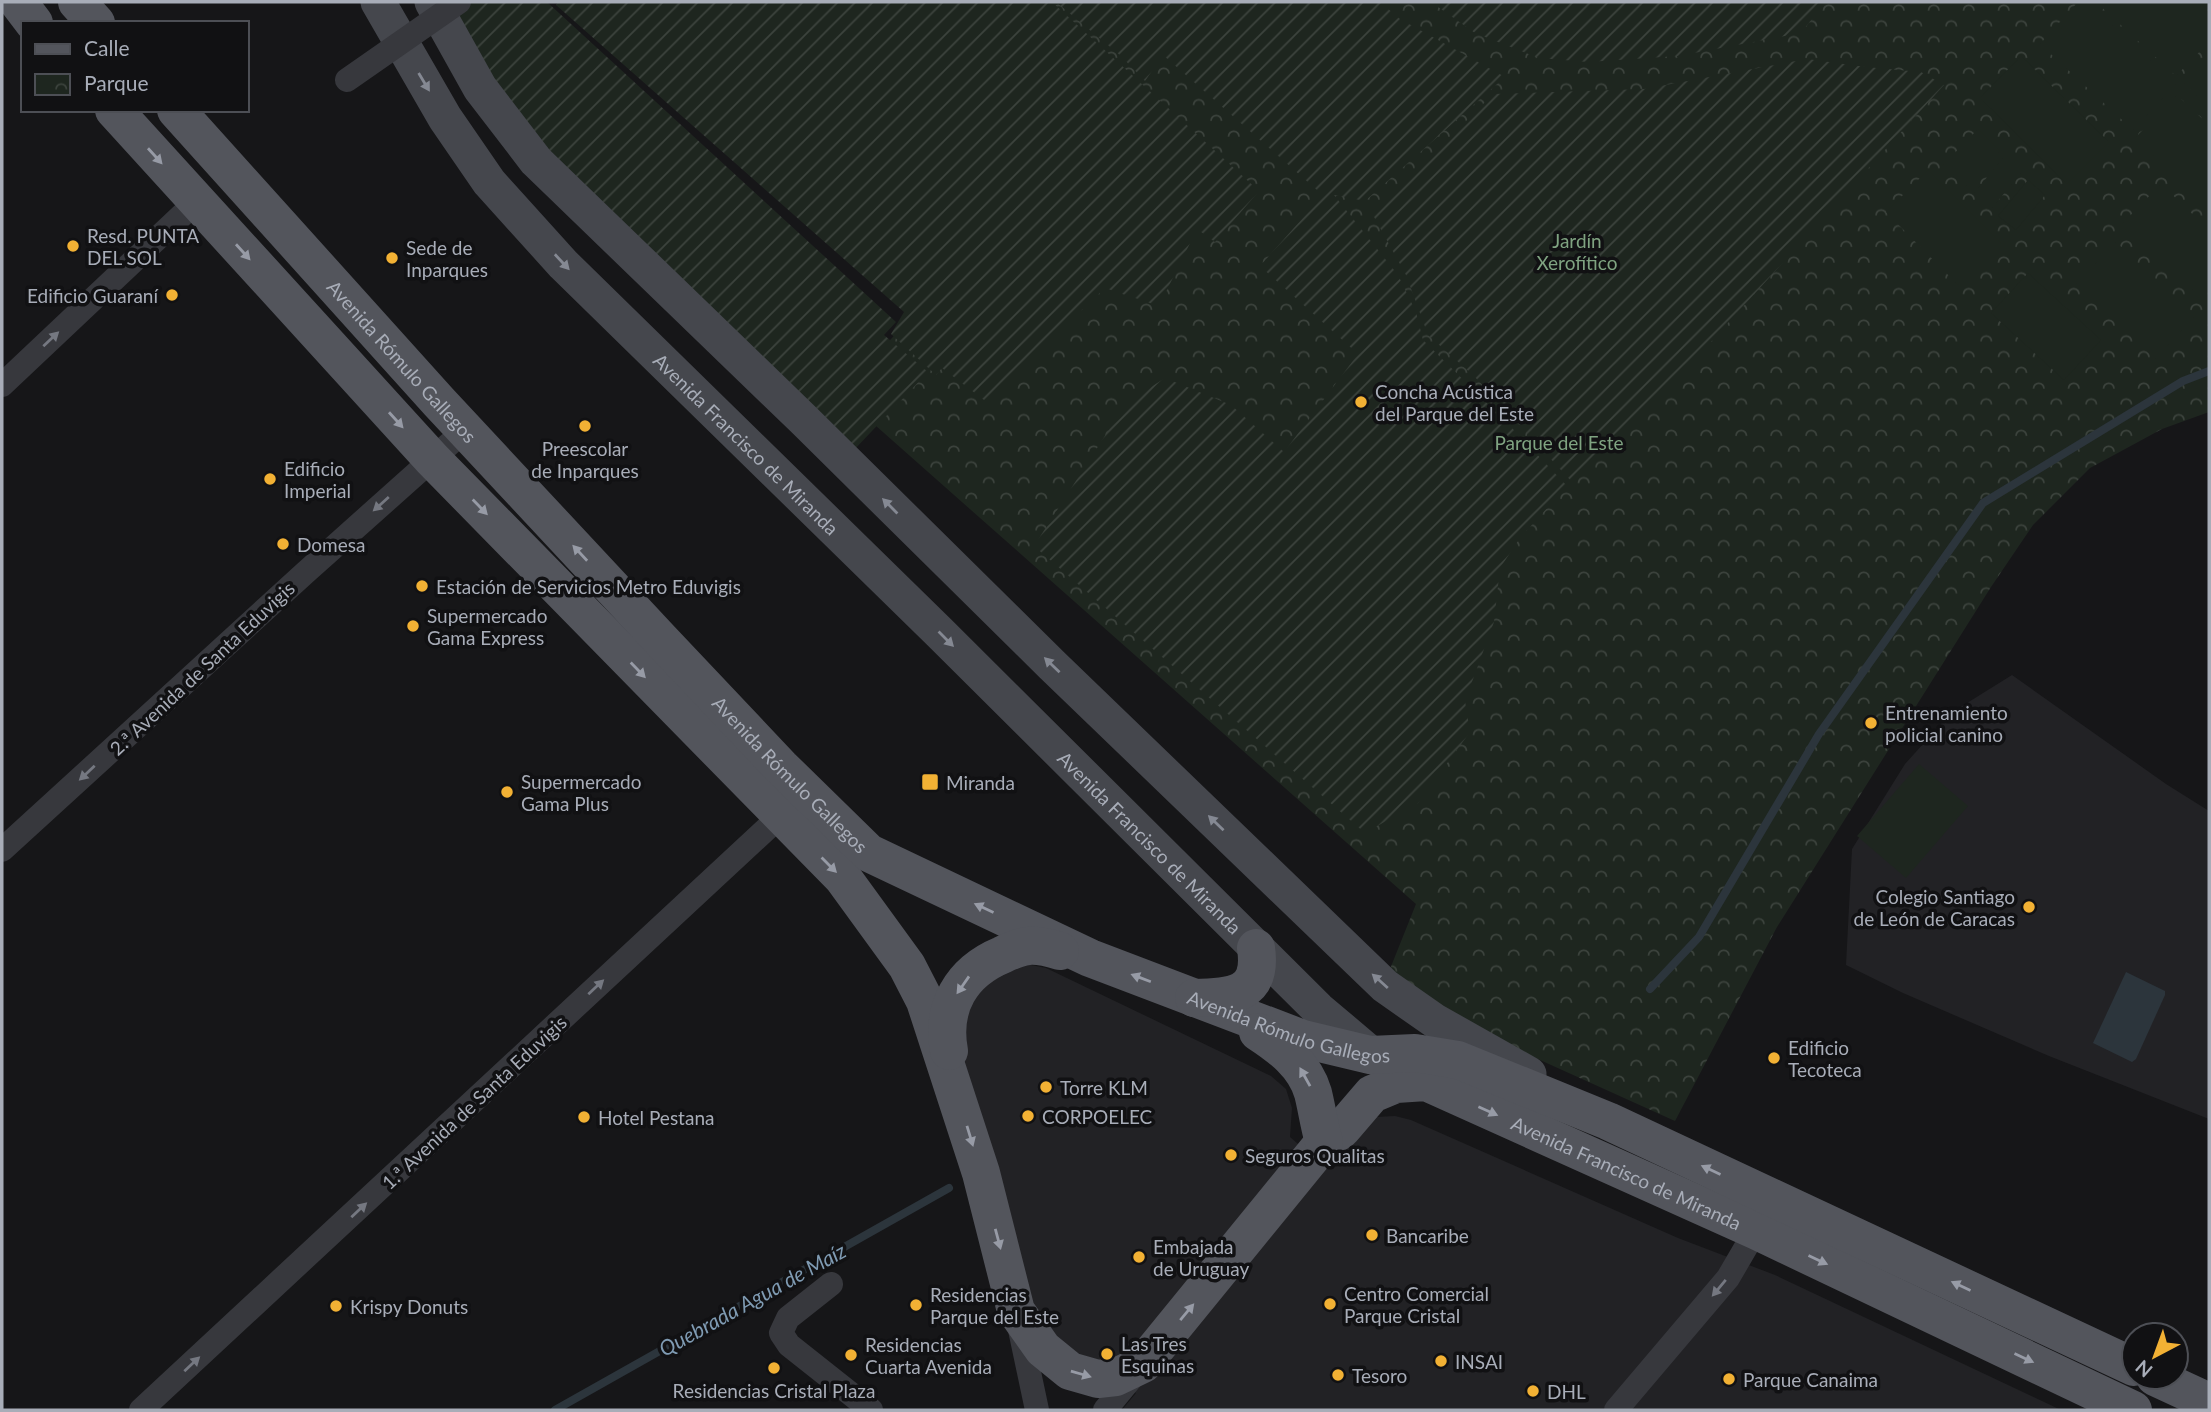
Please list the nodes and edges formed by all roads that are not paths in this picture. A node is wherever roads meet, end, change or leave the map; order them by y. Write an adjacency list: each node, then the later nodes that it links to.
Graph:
1 (18, 2): 6 (main road)
2 (77, 2): 7 (main road)
3 (378, 2): 17 (main road, Avenida Francisco de Miranda, one-way to 17)
4 (432, 2): 23 (main road, Avenida Francisco de Miranda, one-way to 4)
5 (459, 2): 8 (street, bridge)
6 (32, 21)
7 (94, 21)
8 (347, 80)
9 (116, 112): 11 (main road, Avenida Rómulo Gallegos, one-way to 11)
10 (178, 112): 13 (main road, Avenida Rómulo Gallegos)
11 (197, 201): 12 (street, one-way to 11); 14 (main road, Avenida Rómulo Gallegos, one-way to 14)
12 (2, 386)
13 (465, 430): 14 (street, 2.ª Avenida de Santa Eduvigis); 15 (main road, Avenida Rómulo Gallegos, one-way to 13)
14 (432, 459): 15 (main road, Avenida Rómulo Gallegos, one-way to 15); 16 (street, 2.ª Avenida de Santa Eduvigis, one-way to 16)
15 (793, 804): 18 (main road, Avenida Rómulo Gallegos, one-way to 15); 22 (main road, Avenida Rómulo Gallegos, one-way to 22); 32 (street, 1.ª Avenida de Santa Eduvigis, one-way to 15)
16 (2, 850)
17 (1256, 948): 19 (main road); 20 (main road, Avenida Francisco de Miranda)
18 (1090, 958): 19 (main road, Avenida Rómulo Gallegos, one-way to 18); 22 (main road, one-way to 22)
19 (1192, 998): 20 (main road, Avenida Rómulo Gallegos); 24 (main road, one-way to 19)
20 (1370, 1055): 21 (main road, Avenida Francisco de Miranda); 23 (main road, Avenida Rómulo Gallegos)
21 (1426, 1082): 24 (main road); 25 (main road, Avenida Francisco de Miranda, one-way to 25)
22 (959, 1100): 27 (main road, Avenida Rómulo Gallegos, one-way to 27)
23 (1608, 1121): 25 (main road, Avenida Francisco de Miranda, one-way to 23)
24 (1324, 1142): 28 (main road, one-way to 24)
25 (1765, 1215): 29 (main road, Avenida Francisco de Miranda, one-way to 25); 36 (street, one-way to 36); 37 (main road, Avenida Francisco de Miranda, one-way to 37)
26 (831, 1284): 33 (street)
27 (1016, 1311): 28 (main road, one-way to 28); 34 (street)
28 (1143, 1364): 35 (street)
29 (2120, 1371)
30 (2173, 1391): 31 (main road, Avenida Francisco de Miranda)
31 (2209, 1402)
32 (141, 1410)
33 (871, 1410)
34 (1038, 1410)
35 (1105, 1410)
36 (1616, 1410)
37 (2133, 1410)

